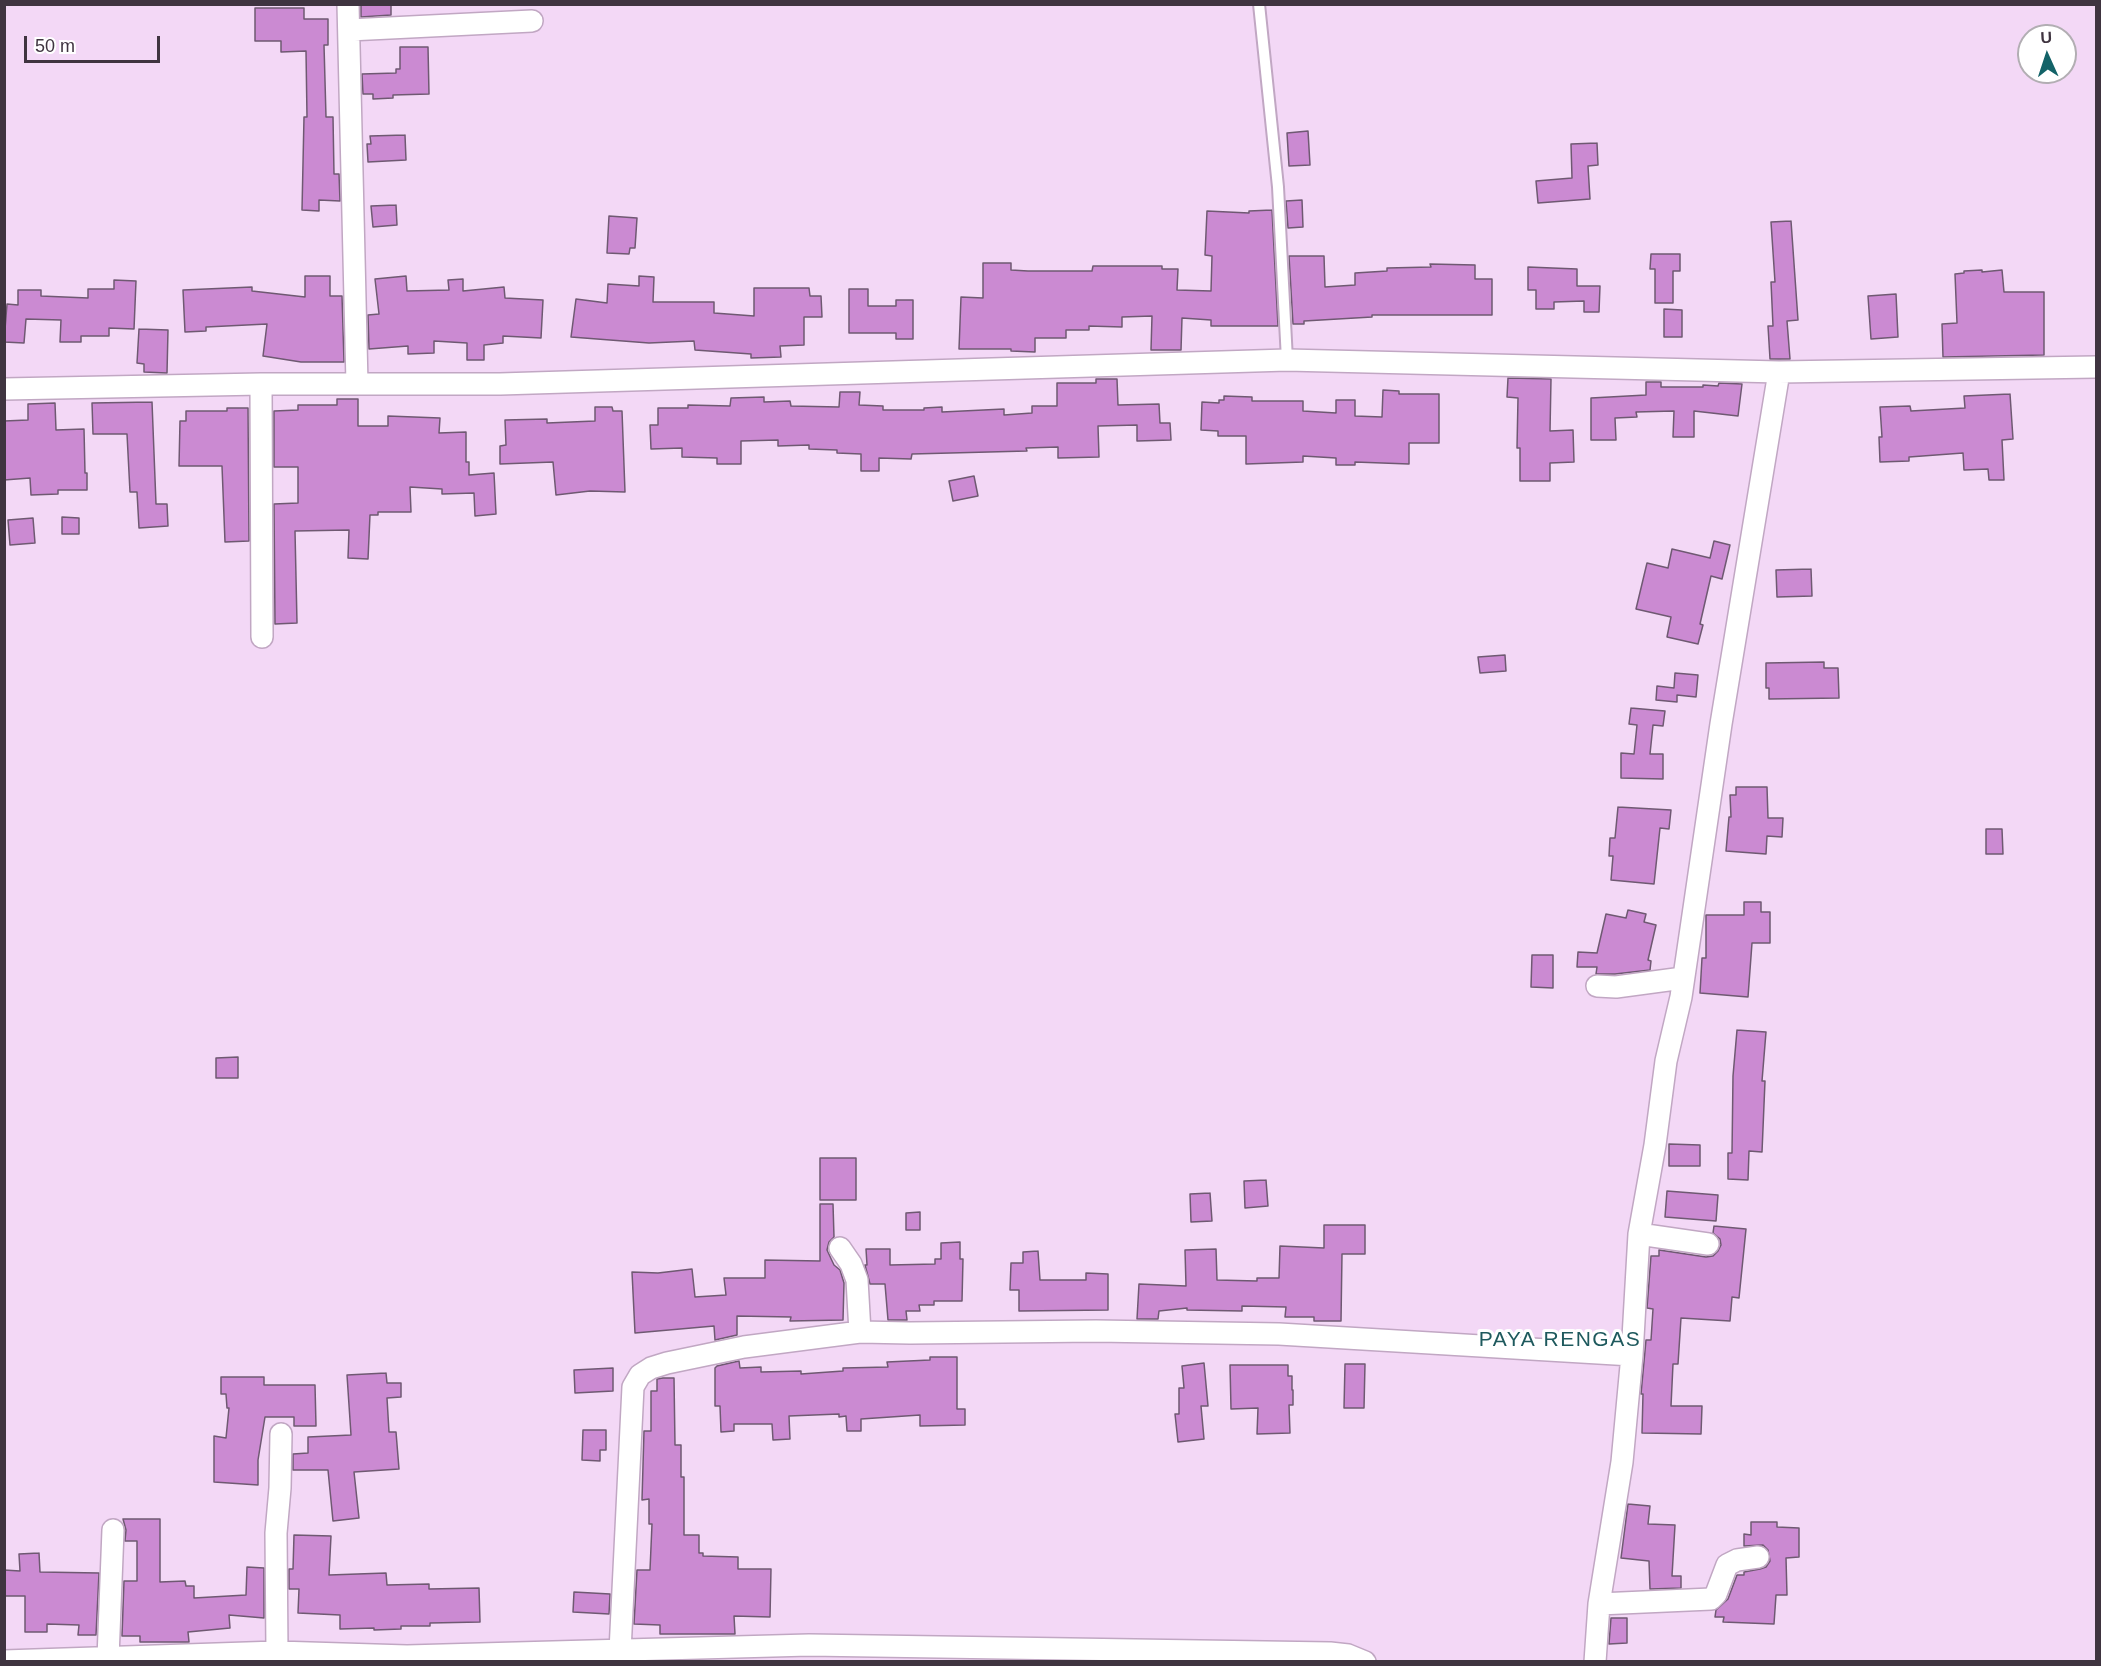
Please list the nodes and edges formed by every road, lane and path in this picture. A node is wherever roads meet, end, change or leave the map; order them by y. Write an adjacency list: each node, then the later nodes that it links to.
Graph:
1 (348, 4): 4 (street)
2 (1259, 4): 5 (lane)
3 (532, 21): 4 (street)
4 (349, 30): 9 (street)
5 (1287, 360): 7 (street); 9 (street)
6 (2097, 367): 7 (street)
7 (1779, 372): 12 (street)
8 (261, 384): 9 (street); 10 (street); 11 (street)
9 (357, 384)
10 (4, 389)
11 (262, 637)
12 (1683, 978): 13 (street); 14 (street)
13 (1597, 986)
14 (1639, 1234): 15 (street); 18 (street)
15 (1708, 1244)
16 (840, 1248): 17 (street)
17 (860, 1332): 18 (street); 23 (street)
18 (1632, 1355): 22 (street)
19 (281, 1434): 24 (street)
20 (113, 1530): 27 (street)
21 (1758, 1557): 22 (street)
22 (1599, 1604): 30 (street)
23 (620, 1651): 24 (street); 26 (street)
24 (277, 1652): 27 (street)
25 (810, 1653): 26 (street); 29 (street)
26 (666, 1654)
27 (108, 1658): 28 (street)
28 (4, 1660)
29 (1365, 1662)
30 (1595, 1662)

